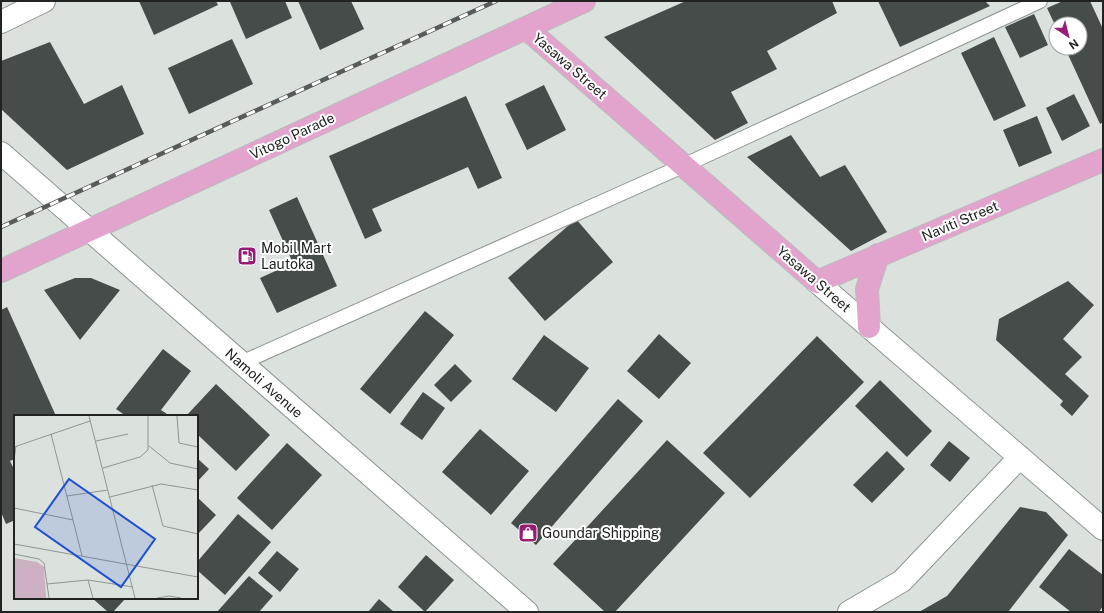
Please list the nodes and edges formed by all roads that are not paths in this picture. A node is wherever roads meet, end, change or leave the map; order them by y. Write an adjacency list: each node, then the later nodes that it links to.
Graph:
1 (44, 1): 4 (street)
2 (584, 1): 5 (main road, Vitogo Parade)
3 (1040, 1): 8 (lane)
4 (1, 22)
5 (526, 28): 8 (main road, Yasawa Street); 9 (main road, Vitogo Parade)
6 (1, 154): 9 (street, Namoli Avenue)
7 (1103, 160): 10 (main road, Naviti Street)
8 (685, 165): 12 (main road, Yasawa Street); 14 (lane)
9 (87, 230): 11 (main road, Vitogo Parade); 14 (street, Namoli Avenue)
10 (878, 255): 12 (main road, Naviti Street); 13 (main road)
11 (1, 271)
12 (816, 282): 13 (street, Yasawa Street)
13 (869, 328): 15 (street, Yasawa Street)
14 (241, 363): 18 (street, Namoli Avenue)
15 (1020, 457): 16 (street, Yasawa Street); 17 (street)
16 (1103, 529)
17 (853, 611)
18 (527, 612)

